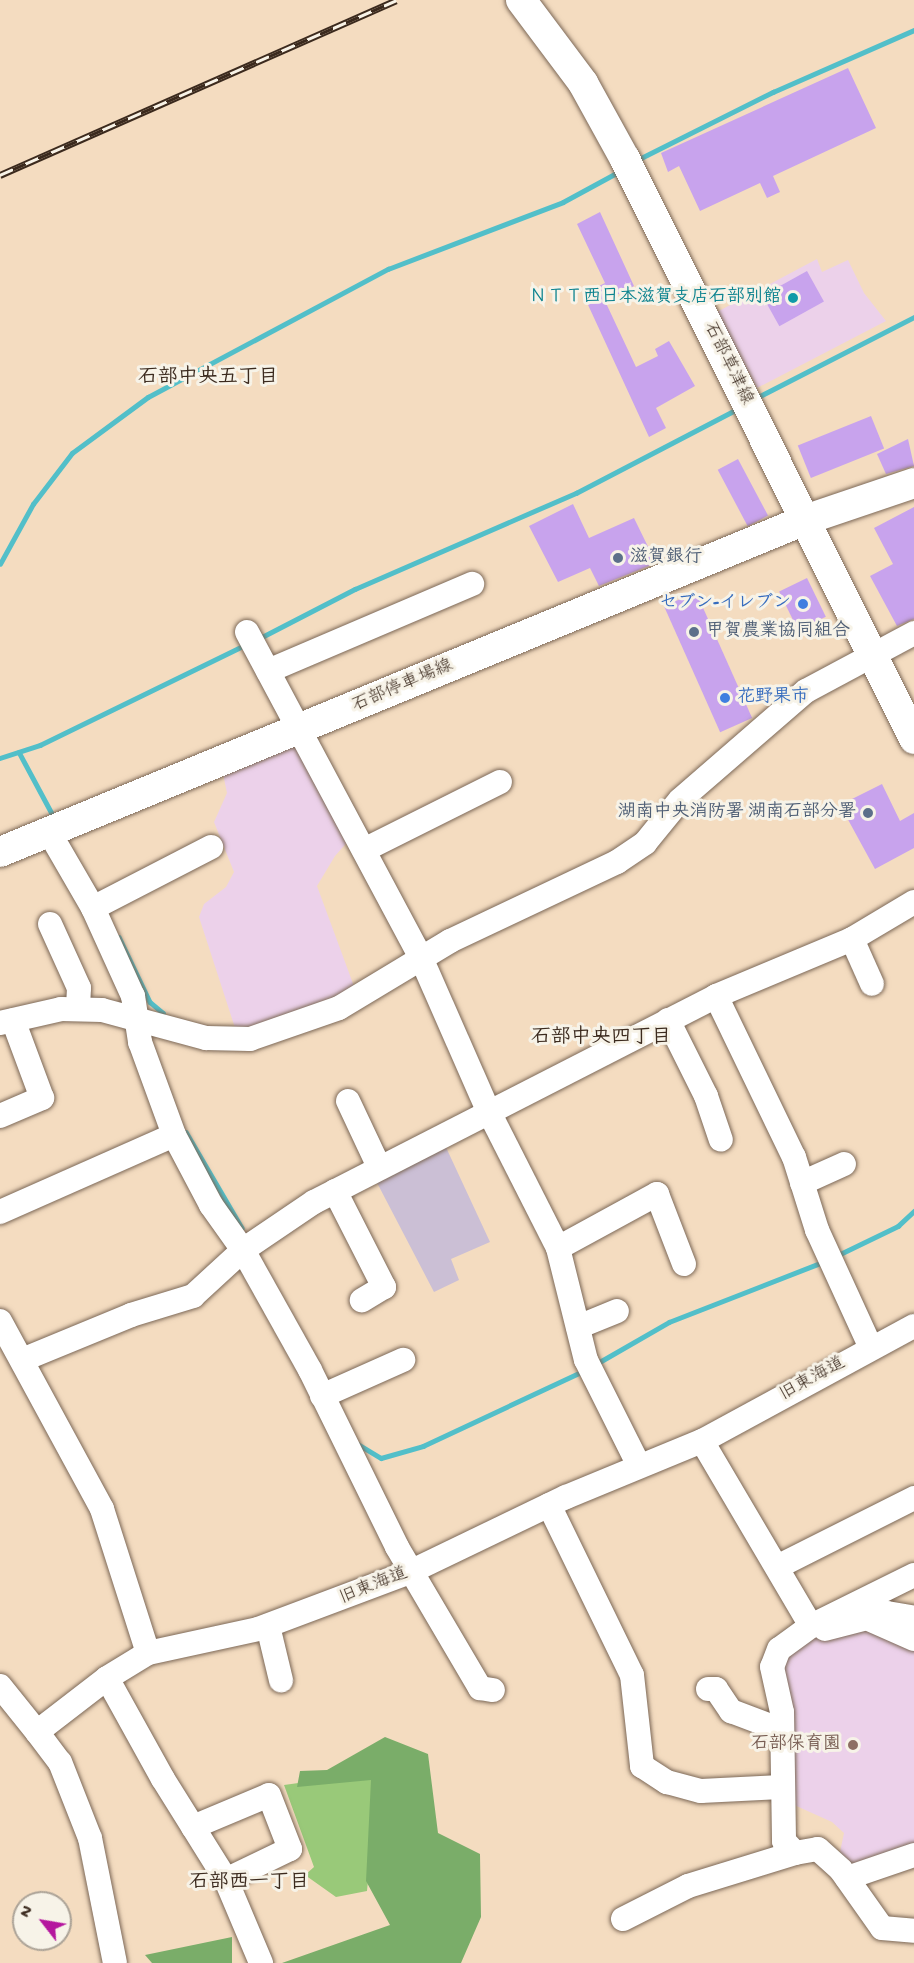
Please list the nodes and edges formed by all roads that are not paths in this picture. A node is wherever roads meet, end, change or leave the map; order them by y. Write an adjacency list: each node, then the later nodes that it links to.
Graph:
1 (521, 0): 3 (main road, 石部草津線)
2 (914, 483): 3 (main road, 石部停車場線)
3 (805, 520): 7 (main road, 石部草津線); 9 (main road, 石部停車場線)
4 (472, 584): 8 (street)
5 (247, 632): 8 (street)
6 (914, 633): 7 (street)
7 (875, 654): 10 (main road, 石部草津線); 20 (street)
8 (268, 671): 9 (street)
9 (300, 729): 12 (main road, 石部停車場線); 14 (street)
10 (914, 739)
11 (494, 791): 14 (street)
12 (49, 832): 15 (main road, 石部停車場線); 17 (street)
13 (211, 847): 17 (street)
14 (364, 850): 20 (street)
15 (0, 852)
16 (914, 902): 19 (street)
17 (93, 908): 24 (street)
18 (50, 924): 23 (street)
19 (852, 939): 21 (street); 22 (street)
20 (422, 960): 24 (street); 28 (street)
21 (872, 984)
22 (716, 996): 25 (street); 34 (street)
23 (78, 1009): 24 (street); 26 (street)
24 (134, 1018): 30 (street)
25 (668, 1020): 28 (street); 31 (street)
26 (6, 1021): 29 (street)
27 (348, 1101): 33 (street)
28 (488, 1110): 33 (street); 37 (street)
29 (0, 1116)
30 (174, 1135): 36 (street); 38 (street)
31 (721, 1140)
32 (844, 1164): 34 (street)
33 (379, 1167): 35 (street)
34 (802, 1183): 45 (street)
35 (335, 1191): 38 (street); 40 (street)
36 (0, 1212)
37 (558, 1248): 39 (street); 44 (street)
38 (243, 1250): 46 (street); 48 (street)
39 (684, 1264)
40 (362, 1300)
41 (617, 1311): 44 (street)
42 (0, 1321): 46 (street)
43 (914, 1326): 45 (street, 旧東海道)
44 (578, 1327): 50 (street)
45 (871, 1348): 49 (street, 旧東海道)
46 (22, 1360): 61 (street)
47 (403, 1360): 48 (street)
48 (322, 1396): 54 (street)
49 (702, 1441): 50 (street, 旧東海道); 53 (street)
50 (638, 1464): 52 (street, 旧東海道)
51 (914, 1498): 53 (street)
52 (549, 1505): 54 (street, 旧東海道); 69 (street)
53 (779, 1566): 59 (street)
54 (412, 1571): 58 (street, 旧東海道); 66 (street)
55 (914, 1575): 59 (street)
56 (914, 1618): 57 (street)
57 (871, 1620): 59 (street); 60 (street)
58 (268, 1626): 61 (street, 旧東海道); 63 (street)
59 (811, 1626): 67 (street)
60 (914, 1639)
61 (148, 1653): 62 (street, 旧東海道)
62 (107, 1678): 68 (street, 旧東海道); 70 (street)
63 (281, 1680)
64 (0, 1686): 68 (street)
65 (708, 1689): 67 (street)
66 (494, 1690)
67 (781, 1730): 69 (street)
68 (37, 1732): 77 (street)
69 (781, 1788): 71 (street)
70 (193, 1827): 74 (street); 74 (street)
71 (795, 1853): 73 (street); 75 (street)
72 (914, 1855): 73 (street)
73 (847, 1878): 76 (street)
74 (226, 1880): 78 (street)
75 (622, 1919)
76 (914, 1931)
77 (115, 1963)
78 (261, 1963)

